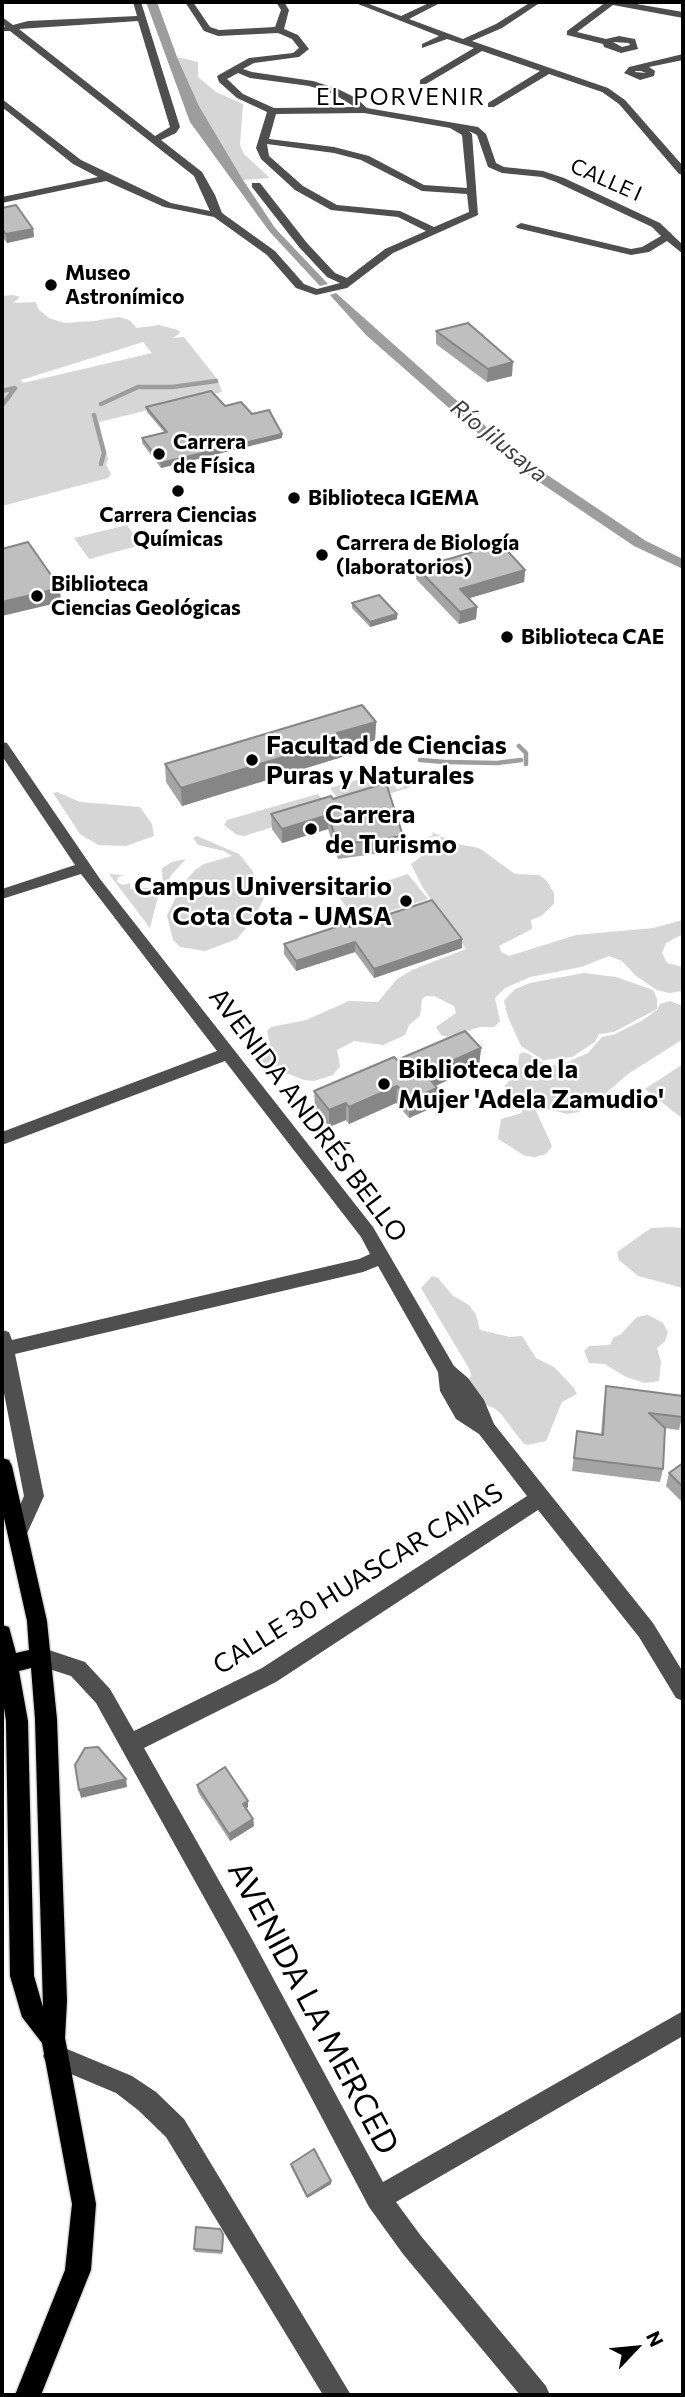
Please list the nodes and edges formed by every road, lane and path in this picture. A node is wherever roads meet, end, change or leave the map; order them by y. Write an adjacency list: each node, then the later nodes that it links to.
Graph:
1 (137, 2): 11 (street)
2 (189, 2): 15 (street)
3 (280, 2): 15 (street)
4 (357, 2): 12 (street)
5 (438, 2): 12 (street)
6 (537, 2): 17 (street)
7 (611, 2): 10 (street); 18 (street)
8 (645, 2): 9 (street)
9 (683, 9)
10 (683, 15)
11 (142, 18): 14 (street); 31 (street)
12 (401, 19): 16 (street)
13 (2, 20): 14 (street)
14 (7, 29): 31 (street)
15 (278, 30): 23 (street)
16 (447, 36): 17 (street); 19 (street)
17 (463, 42): 20 (street)
18 (608, 42)
19 (425, 46)
20 (481, 48): 24 (street); 25 (street)
21 (683, 57): 22 (street)
22 (650, 68): 22 (street)
23 (238, 70): 28 (street); 29 (street)
24 (547, 71): 27 (street); 33 (street)
25 (423, 82)
26 (2, 102): 34 (street)
27 (491, 105)
28 (364, 110): 29 (street); 30 (street)
29 (272, 111): 32 (street)
30 (450, 124): 36 (street); 41 (street, CALLE I)
31 (154, 140): 38 (street)
32 (263, 141): 36 (street); 40 (street)
33 (683, 173)
34 (107, 178): 37 (street); 38 (street)
35 (256, 185): 43 (street)
36 (470, 191): 40 (street)
37 (2, 200)
38 (217, 215): 43 (street)
39 (521, 226): 41 (street)
40 (432, 230): 43 (street)
41 (666, 237): 42 (street, CALLE I)
42 (683, 251)
43 (349, 283)
44 (2, 746): 45 (street, AVENIDA ANDRÉS BELLO)
45 (83, 868): 46 (street); 47 (street, AVENIDA ANDRÉS BELLO)
46 (2, 894)
47 (227, 1054): 48 (street); 49 (street, AVENIDA ANDRÉS BELLO)
48 (2, 1139)
49 (383, 1256): 50 (street); 52 (street, AVENIDA ANDRÉS BELLO)
50 (4, 1343): 53 (street)
51 (2, 1466): 53 (main road)
52 (540, 1498): 57 (street); 58 (street, CALLE 30 HUASCAR CAJIAS)
53 (18, 1532): 55 (main road)
54 (2, 1634): 56 (main road)
55 (40, 1657): 56 (main road); 58 (street, AVENIDA LA MERCED); 60 (main road)
56 (4, 1665): 60 (main road)
57 (683, 1691)
58 (131, 1743): 61 (street, AVENIDA LA MERCED)
59 (683, 2023): 61 (street)
60 (54, 2047): 62 (main road); 63 (street)
61 (379, 2197): 64 (street, AVENIDA LA MERCED)
62 (27, 2395)
63 (338, 2395)
64 (537, 2395)

